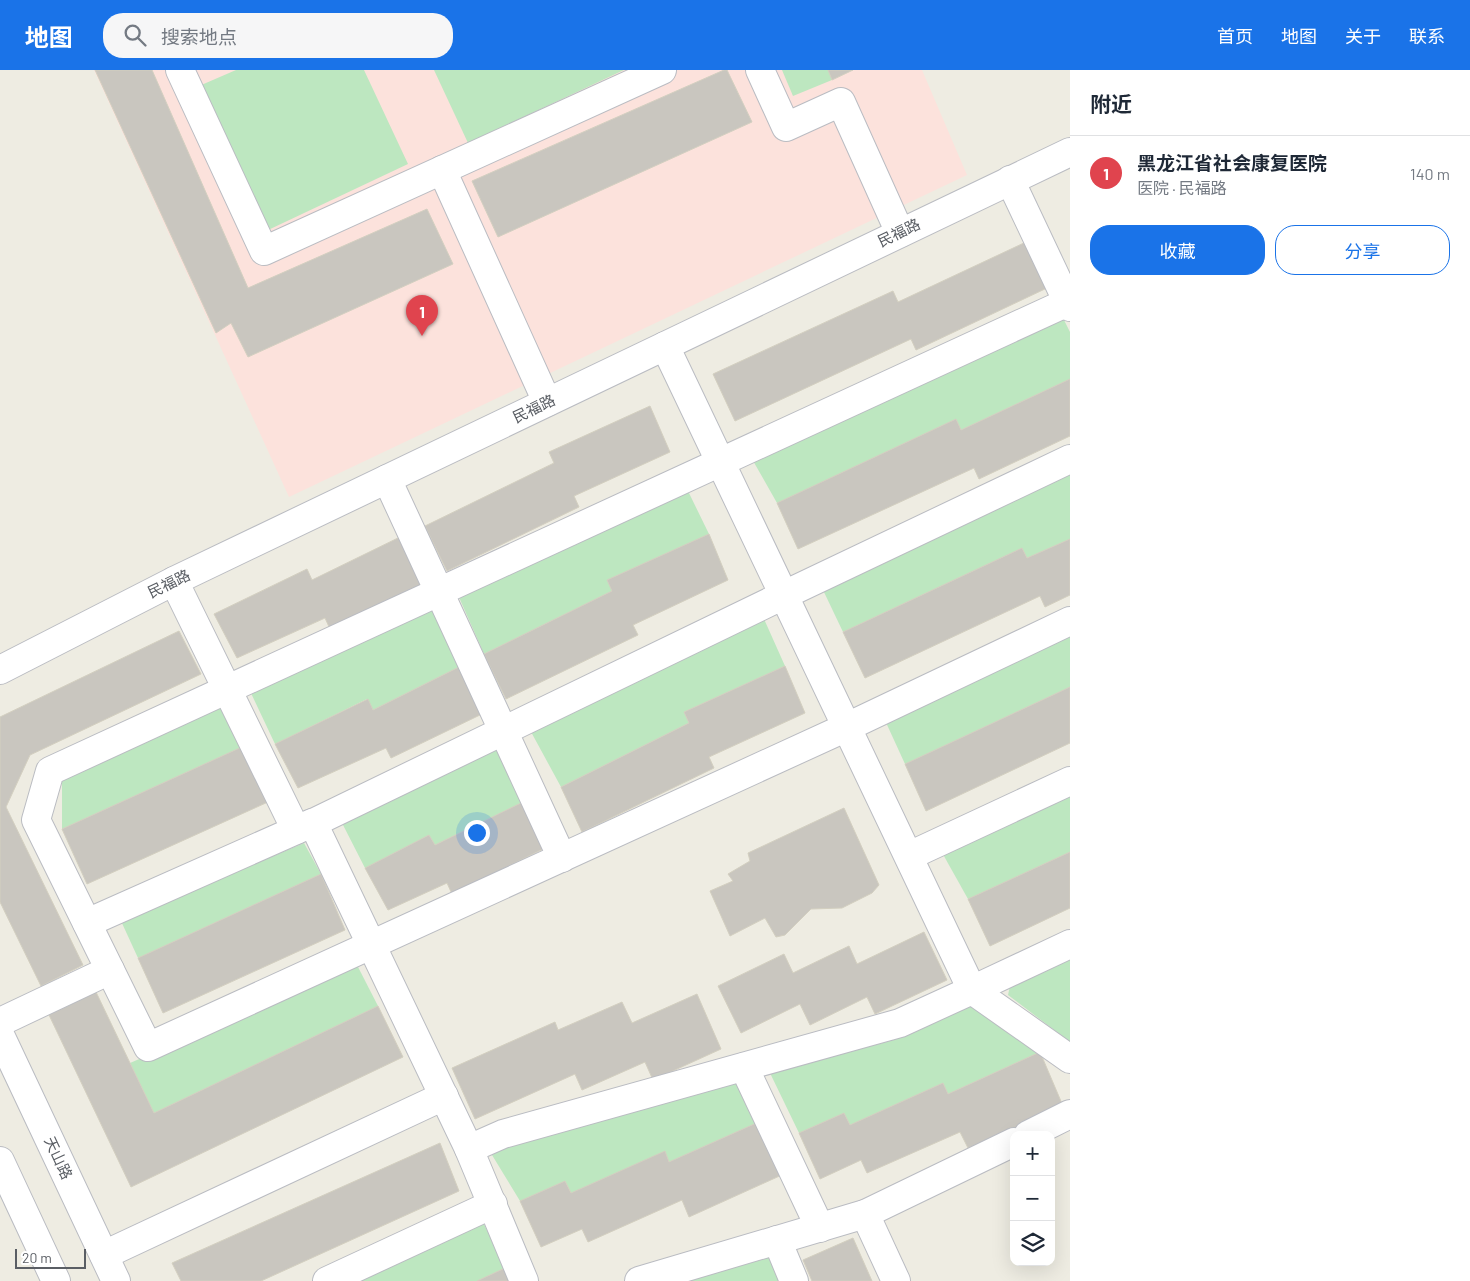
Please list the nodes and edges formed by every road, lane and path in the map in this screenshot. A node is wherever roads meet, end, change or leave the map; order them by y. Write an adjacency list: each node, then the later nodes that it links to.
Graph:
1 (180, 70): 5 (street)
2 (662, 70): 5 (street)
3 (760, 70): 7 (street)
4 (1070, 152): 6 (street, 民福路)
5 (442, 170): 10 (street)
6 (1010, 180): 7 (street, 民福路); 8 (street)
7 (900, 233): 9 (street, 民福路)
8 (1069, 305): 14 (street)
9 (665, 346): 10 (street, 民福路); 15 (street)
10 (547, 402): 12 (street, 民福路)
11 (1070, 459): 15 (street)
12 (387, 479): 13 (street, 民福路); 14 (street)
13 (174, 582): 17 (street, 民福路); 18 (street)
14 (439, 592): 18 (street); 20 (street)
15 (784, 595): 19 (street); 20 (street)
16 (1070, 621): 19 (street)
17 (0, 670)
18 (228, 690): 22 (street); 25 (street)
19 (847, 727): 23 (street); 24 (street)
20 (503, 731): 22 (street); 24 (street)
21 (1070, 781): 23 (street)
22 (305, 826): 25 (street); 27 (street)
23 (909, 856): 29 (street)
24 (562, 858): 27 (street)
25 (87, 923): 28 (street)
26 (1070, 944): 29 (street)
27 (372, 945): 28 (street); 34 (street)
28 (110, 970): 30 (street)
29 (972, 990): 32 (street); 33 (street)
30 (0, 1022)
31 (0, 1036): 44 (street, 天山路)
32 (1070, 1059)
33 (744, 1067): 38 (street); 42 (street)
34 (444, 1096): 38 (street); 44 (street)
35 (1070, 1114): 36 (street)
36 (1036, 1131)
37 (1010, 1144): 41 (street)
38 (469, 1149): 40 (street)
39 (0, 1161): 45 (street)
40 (493, 1204): 47 (street); 48 (street)
41 (865, 1214): 42 (street); 51 (street)
42 (820, 1228): 43 (street)
43 (777, 1240): 49 (street); 50 (street)
44 (104, 1255): 46 (street, 天山路)
45 (56, 1281)
46 (116, 1281)
47 (327, 1281)
48 (524, 1281)
49 (639, 1281)
50 (794, 1281)
51 (896, 1281)

